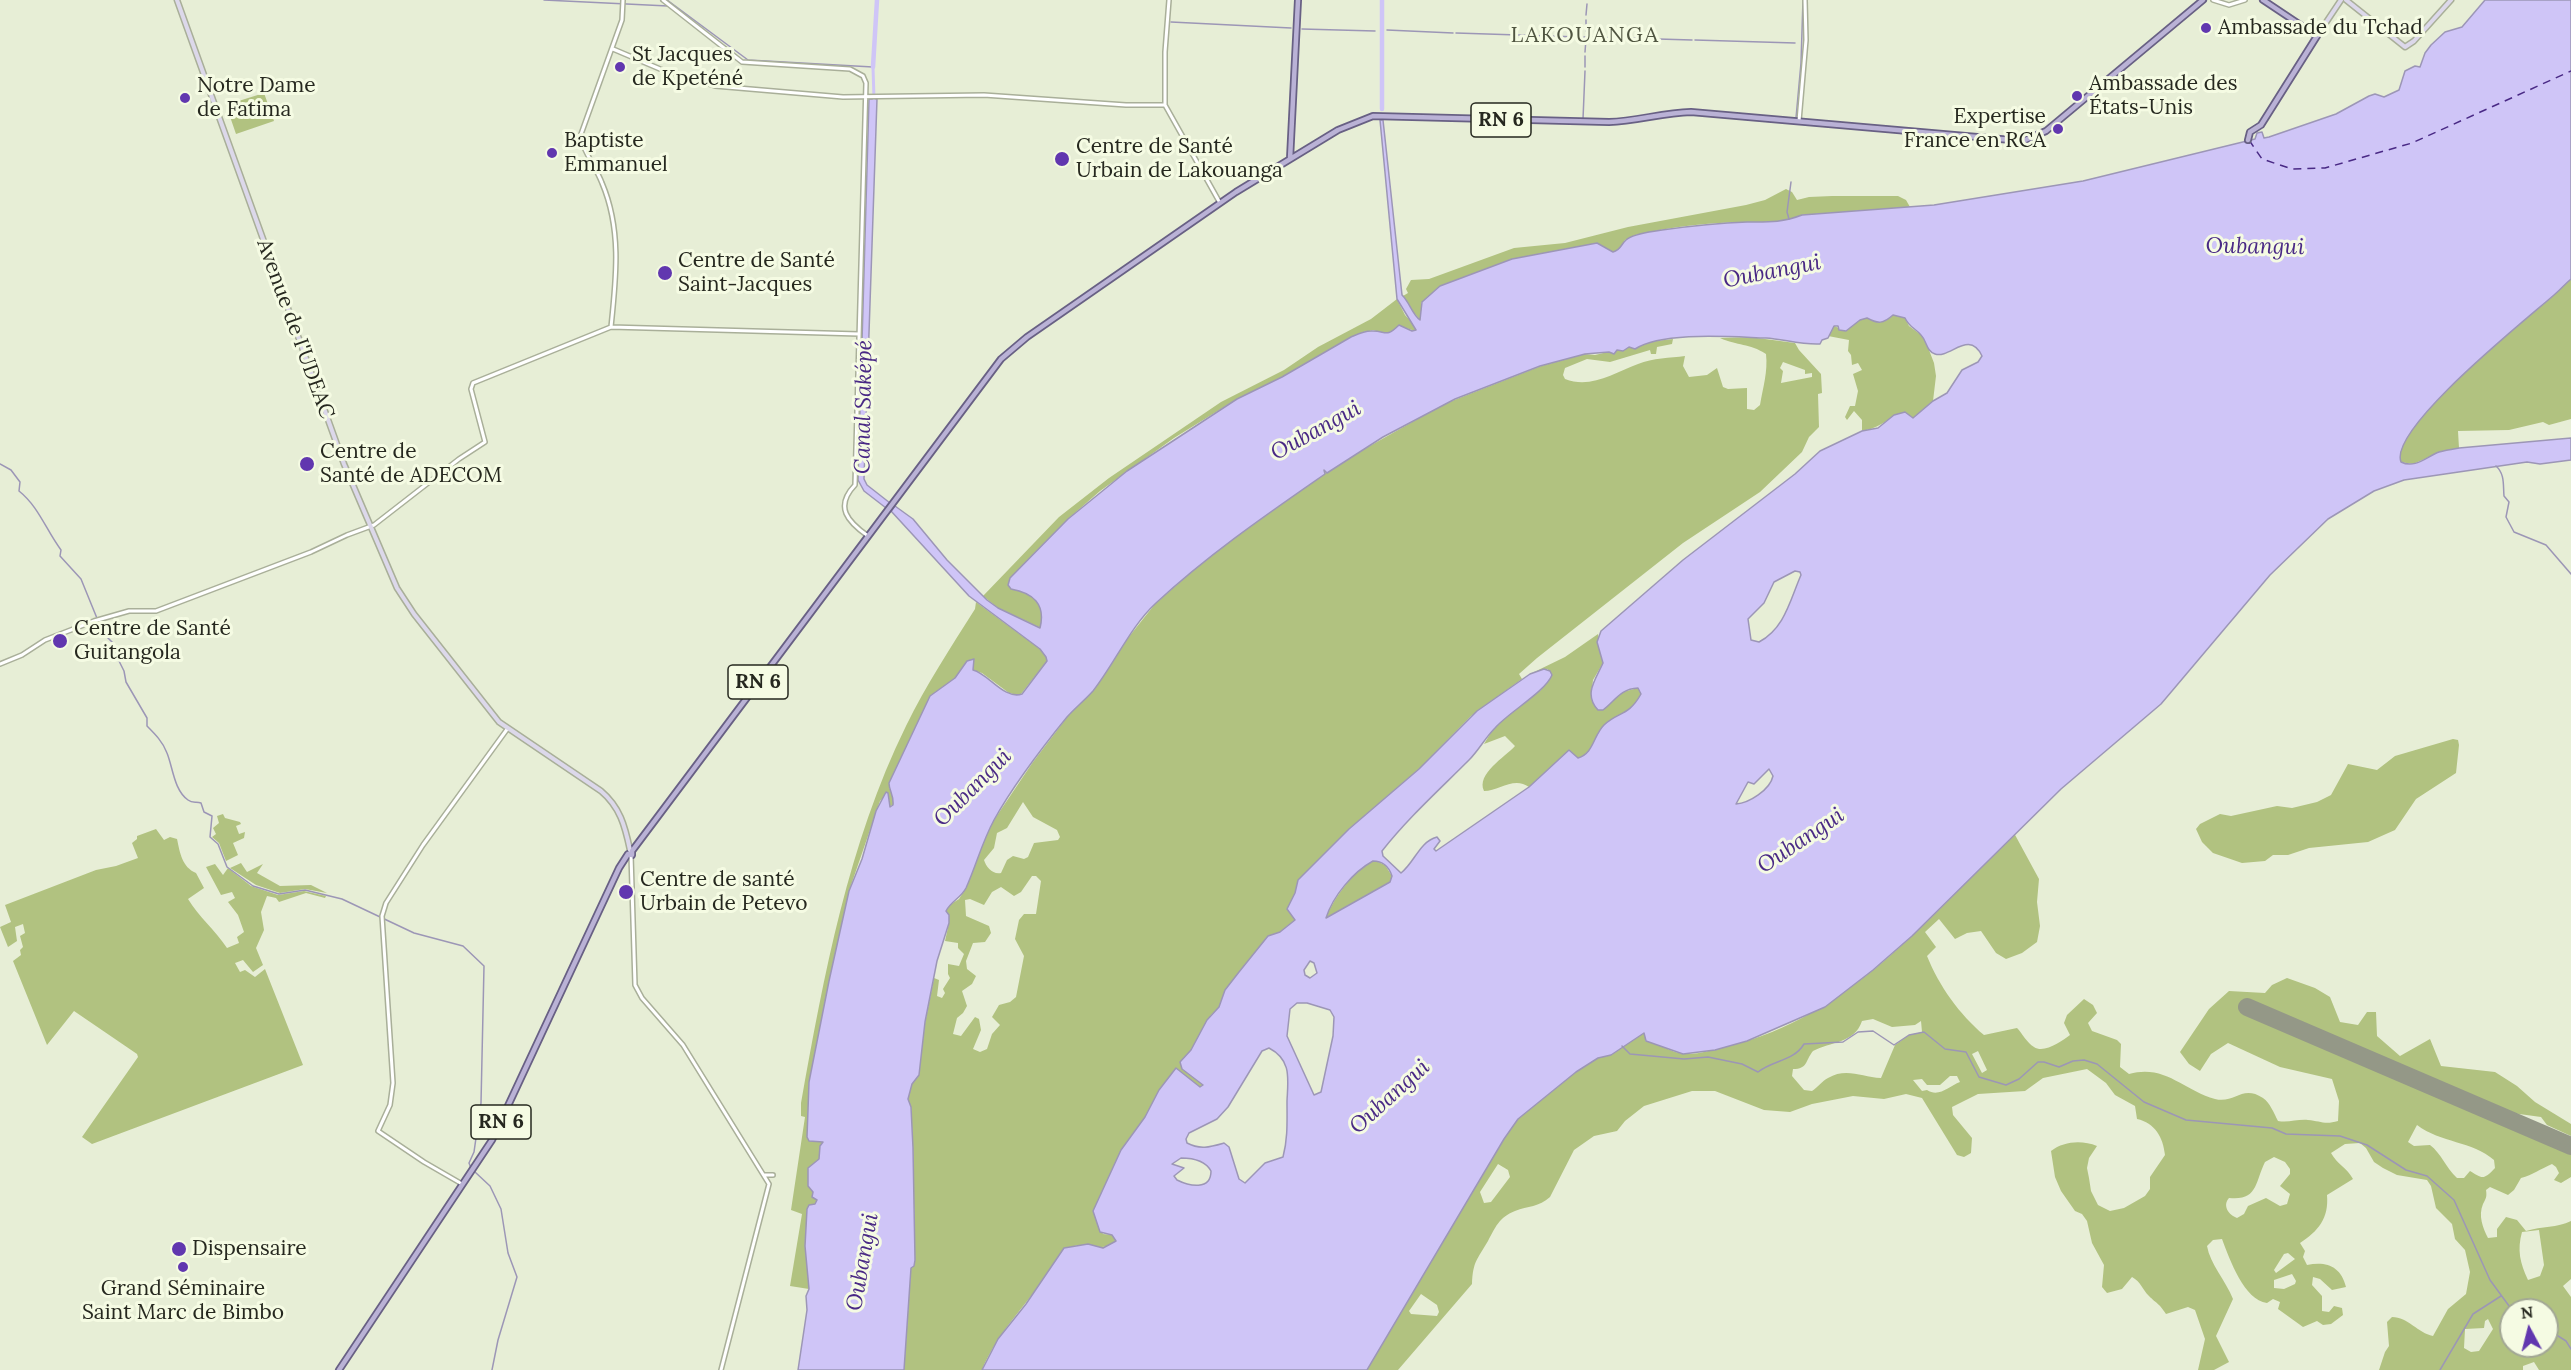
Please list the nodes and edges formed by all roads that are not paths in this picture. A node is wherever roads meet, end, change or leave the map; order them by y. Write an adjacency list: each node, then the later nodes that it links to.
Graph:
1 (177, 0): 25 (main road, Avenue de I'UDEAC)
2 (663, 0): 15 (street)
3 (1169, 0): 16 (street)
4 (1298, 0): 19 (main road)
5 (1805, 0): 17 (street)
6 (2203, 0): 17 (main road, RN 6)
7 (2213, 0): 8 (street)
8 (2245, 0)
9 (2264, 0): 13 (main road)
10 (2344, 0): 11 (main road); 13 (main road)
11 (2451, 0)
12 (623, 3): 14 (street)
13 (2317, 36): 18 (main road)
14 (613, 49): 15 (street); 23 (street)
15 (866, 98): 16 (street); 24 (street)
16 (1165, 105): 22 (street)
17 (1798, 123): 20 (main road, RN 6)
18 (2248, 140)
19 (1292, 141): 20 (main road); 21 (main road)
20 (1304, 151): 21 (main road, RN 6)
21 (1290, 160): 22 (main road, RN 6)
22 (1220, 203): 26 (main road, RN 6)
23 (611, 327): 24 (street); 25 (street)
24 (859, 334): 26 (street)
25 (370, 527): 27 (street); 28 (main road, Avenue de I'UDEAC)
26 (868, 537): 29 (main road, RN 6)
27 (0, 664)
28 (508, 728): 29 (main road, Avenue de I'UDEAC); 32 (street)
29 (630, 853): 30 (street); 32 (main road, RN 6)
30 (764, 1175): 31 (street); 34 (street)
31 (773, 1175)
32 (464, 1185): 33 (main road, RN 6)
33 (339, 1370)
34 (722, 1370)

